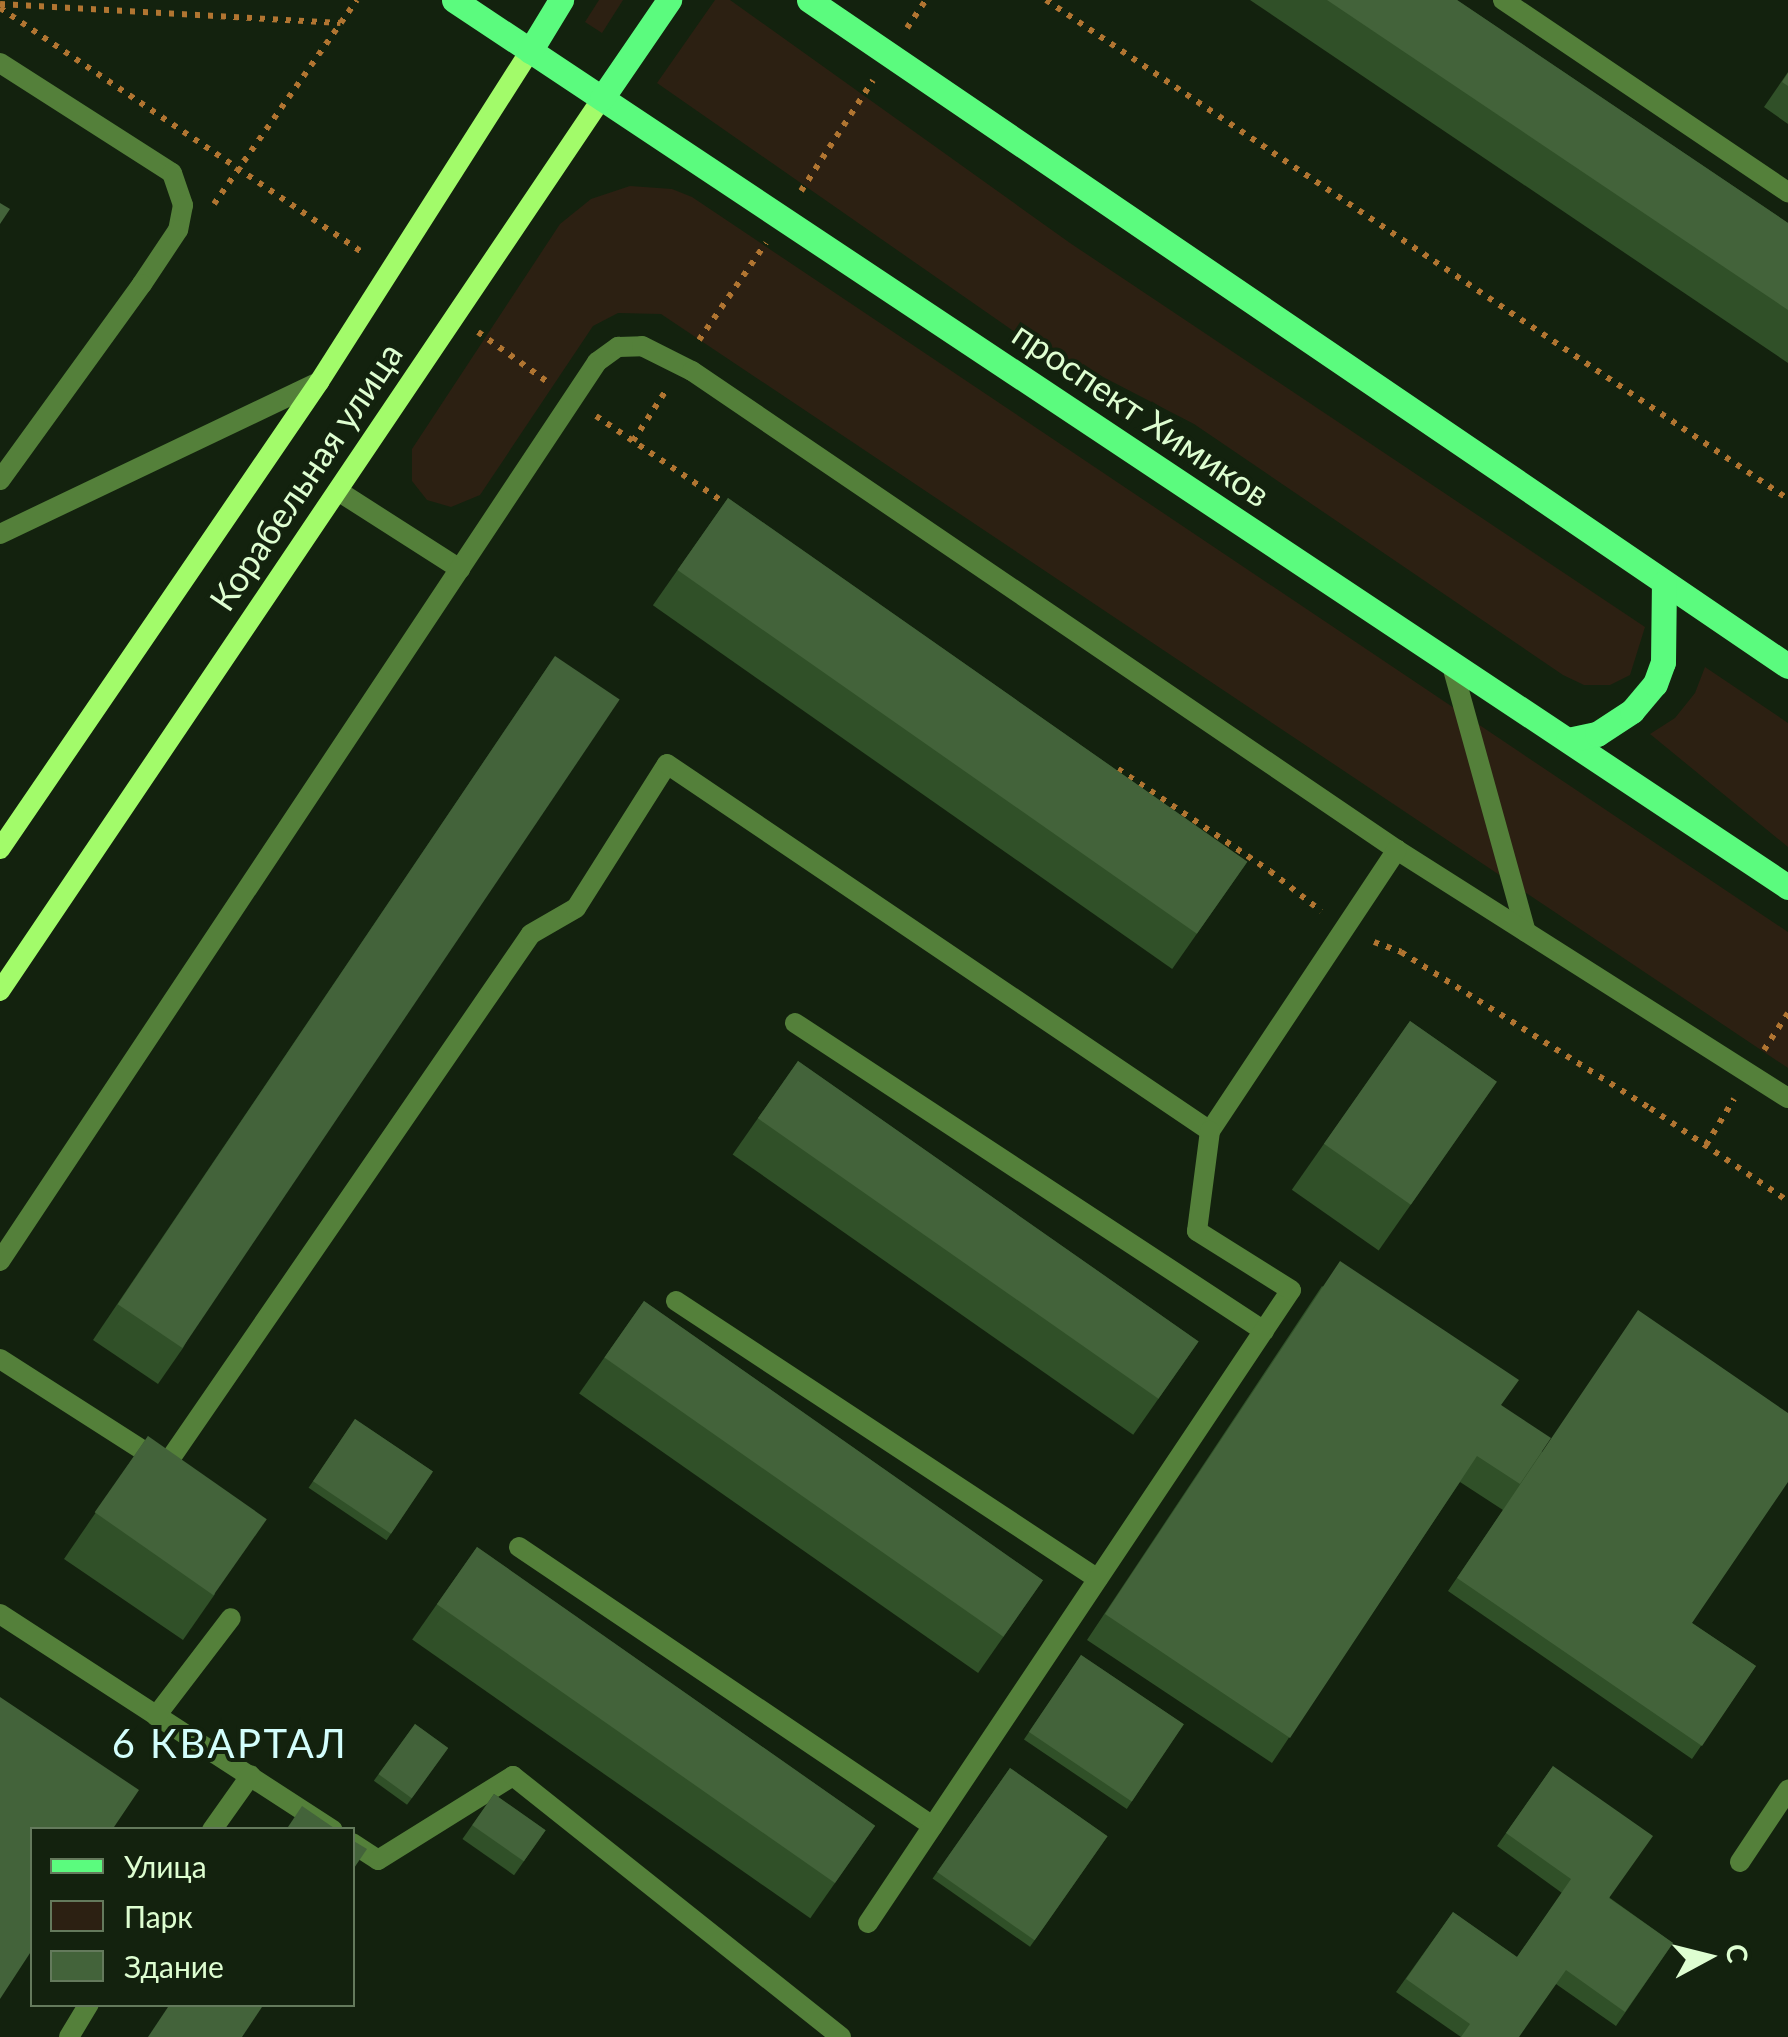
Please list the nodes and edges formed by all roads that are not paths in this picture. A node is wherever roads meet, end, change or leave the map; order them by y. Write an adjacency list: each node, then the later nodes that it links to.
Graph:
1 (454, 0): 6 (main road, проспект Химиков)
2 (561, 0): 6 (main road, Корабельная улица)
3 (669, 0): 8 (main road, Корабельная улица)
4 (810, 0): 15 (main road)
5 (1504, 0): 9 (lane)
6 (530, 51): 8 (main road, проспект Химиков); 10 (main road, Корабельная улица)
7 (0, 63): 11 (lane)
8 (602, 98): 12 (main road, Корабельная улица); 16 (main road, проспект Химиков)
9 (1788, 192)
10 (319, 382): 13 (lane); 19 (main road, Корабельная улица)
11 (0, 480)
12 (338, 490): 14 (lane); 23 (main road, Корабельная улица)
13 (0, 534)
14 (460, 569): 20 (lane); 27 (lane)
15 (1664, 584): 17 (main road); 18 (main road)
16 (1451, 662): 18 (main road, проспект Химиков); 22 (lane)
17 (1788, 666)
18 (1568, 740): 21 (main road, проспект Химиков)
19 (0, 848)
20 (1397, 850): 22 (lane); 26 (lane)
21 (1788, 887)
22 (1526, 932): 25 (lane)
23 (0, 990)
24 (795, 1024): 29 (lane)
25 (1788, 1098)
26 (1210, 1130): 29 (lane); 30 (lane)
27 (0, 1261)
28 (676, 1301): 32 (lane)
29 (1264, 1331): 32 (lane)
30 (0, 1360)
31 (519, 1547): 38 (lane)
32 (1098, 1579): 38 (lane)
33 (0, 1614): 35 (lane)
34 (232, 1618): 35 (lane)
35 (156, 1716): 36 (lane)
36 (250, 1774): 39 (lane); 40 (lane)
37 (1788, 1790): 42 (lane)
38 (934, 1826): 43 (lane)
39 (214, 1827)
40 (328, 1827)
41 (355, 1845): 46 (lane)
42 (1740, 1862)
43 (868, 1923)
44 (86, 2007): 45 (lane)
45 (69, 2037)
46 (841, 2037)

